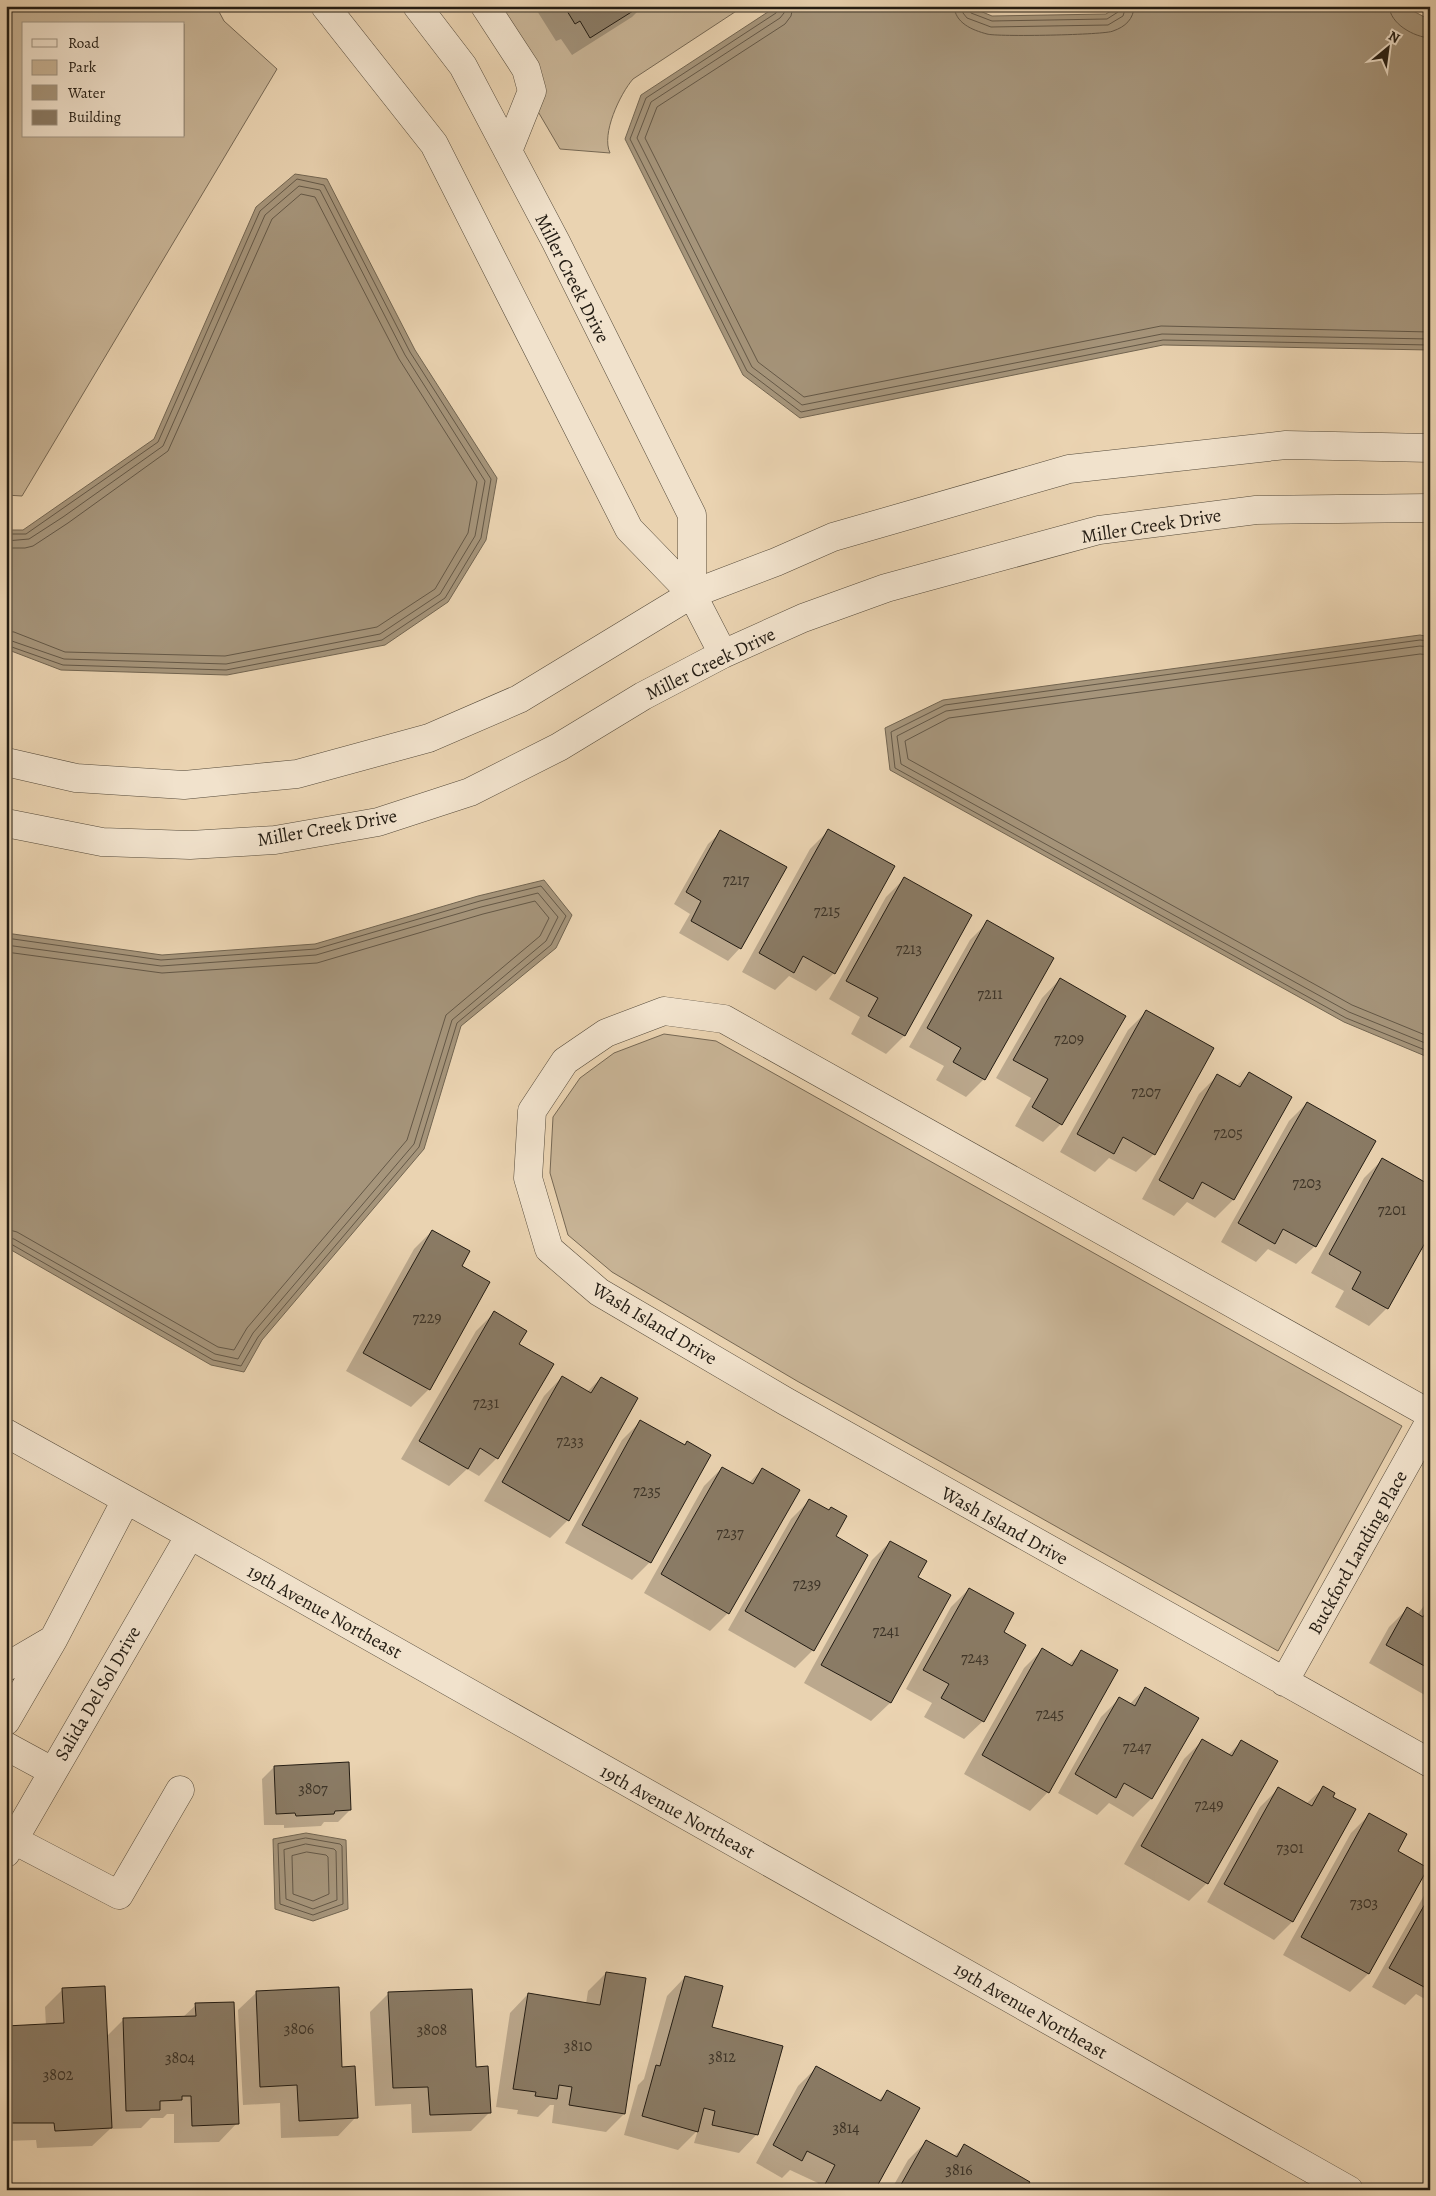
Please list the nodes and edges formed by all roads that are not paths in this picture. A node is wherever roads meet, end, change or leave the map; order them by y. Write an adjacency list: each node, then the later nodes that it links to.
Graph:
1 (325, 6): 7 (street)
2 (417, 6): 4 (street, Miller Creek Drive)
3 (486, 6): 4 (street)
4 (508, 151): 7 (street, Miller Creek Drive)
5 (1430, 448): 7 (street)
6 (1430, 508): 8 (street, Miller Creek Drive)
7 (692, 594): 8 (street); 9 (street)
8 (723, 654): 10 (street, Miller Creek Drive)
9 (6, 762)
10 (6, 823)
11 (1430, 1414): 18 (street, Wash Island Drive)
12 (1430, 1421): 18 (street, Buckford Landing Place)
13 (6, 1433): 14 (street, 19th Avenue Northeast)
14 (126, 1500): 15 (street, 19th Avenue Northeast); 16 (street)
15 (190, 1535): 22 (street, Salida Del Sol Drive); 25 (street, 19th Avenue Northeast)
16 (53, 1640): 17 (street); 19 (street)
17 (6, 1666)
18 (1284, 1682): 21 (street, Wash Island Drive)
19 (6, 1721)
20 (6, 1746): 22 (street)
21 (1430, 1763)
22 (52, 1771): 24 (street, Salida Del Sol Drive)
23 (180, 1790): 24 (street)
24 (9, 1843)
25 (1349, 2190)

